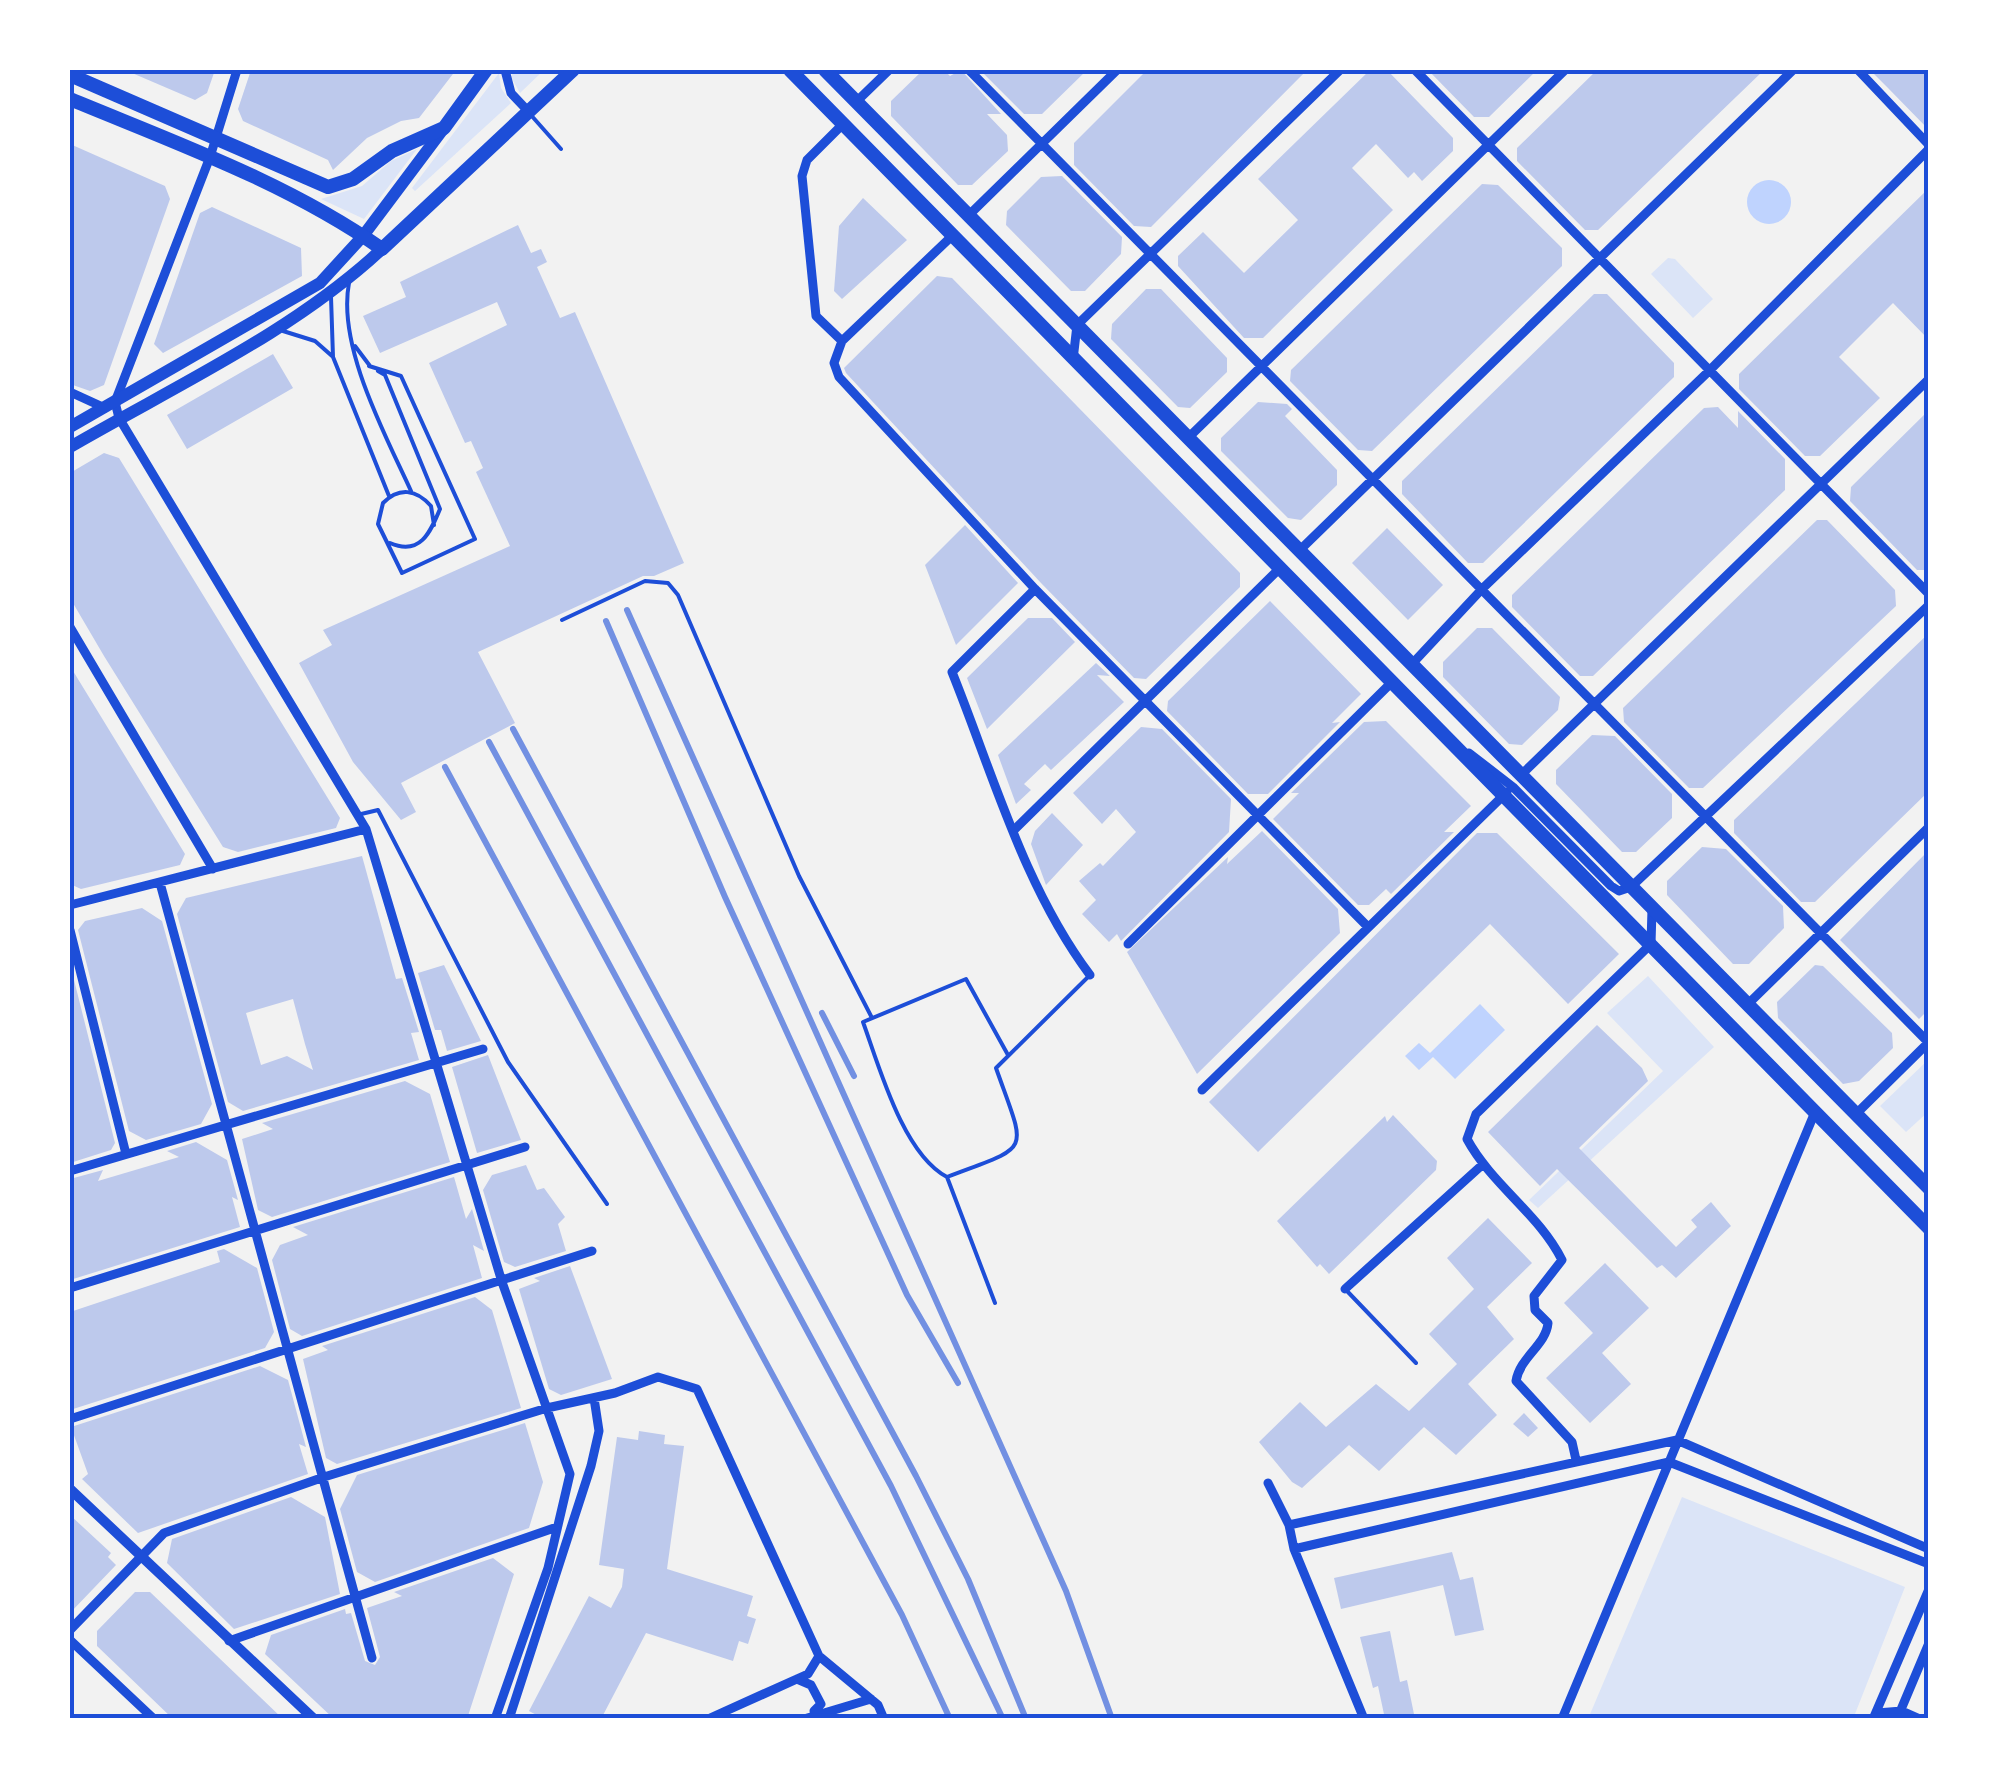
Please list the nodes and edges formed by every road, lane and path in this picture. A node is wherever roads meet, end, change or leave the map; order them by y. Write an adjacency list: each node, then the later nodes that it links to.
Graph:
1 (237, 70): 21 (street)
2 (486, 70): 20 (main road)
3 (505, 70): 18 (street)
4 (573, 70): 18 (main road)
5 (790, 70): 19 (main road)
6 (824, 70): 17 (main road)
7 (889, 70): 17 (street)
8 (969, 70): 22 (street)
9 (1117, 70): 22 (street)
10 (1340, 70): 31 (street)
11 (1415, 70): 23 (street)
12 (1565, 70): 23 (street)
13 (1793, 70): 32 (street)
14 (1858, 70): 24 (street)
15 (70, 75): 21 (main road)
16 (70, 99): 26 (main road)
17 (856, 102): 27 (main road)
18 (527, 110): 25 (lane); 30 (main road)
19 (843, 124): 29 (main road); 38 (street)
20 (444, 128): 21 (main road); 28 (main road)
21 (215, 138): 26 (street)
22 (1042, 144): 27 (street); 31 (street)
23 (1490, 144): 32 (street); 43 (street)
24 (1929, 147): 44 (street)
25 (561, 149)
26 (210, 157): 28 (main road); 47 (street)
27 (969, 215): 36 (main road)
28 (363, 236): 30 (main road); 33 (main road)
29 (952, 236): 38 (street); 41 (main road)
30 (382, 249): 34 (main road)
31 (1150, 252): 36 (street); 43 (street)
32 (1600, 258): 44 (street); 52 (street)
33 (334, 270): 35 (lane); 47 (main road)
34 (350, 281): 35 (main road); 39 (lane)
35 (331, 295): 37 (main road); 40 (lane)
36 (1077, 324): 41 (street); 50 (main road)
37 (274, 328): 40 (lane); 48 (main road)
38 (842, 341): 61 (street)
39 (355, 346): 42 (lane); 54 (lane)
40 (333, 357): 55 (lane)
41 (1073, 360): 59 (main road)
42 (369, 366): 56 (lane); 57 (lane)
43 (1262, 366): 50 (street); 52 (street)
44 (1709, 371): 53 (street); 60 (street)
45 (1929, 379): 53 (street)
46 (70, 392): 47 (street)
47 (110, 405): 48 (street); 49 (main road)
48 (119, 418): 51 (main road); 71 (street)
49 (70, 428)
50 (1188, 437): 58 (main road)
51 (70, 447)
52 (1373, 479): 58 (street); 60 (street)
53 (1820, 484): 62 (street); 69 (street)
54 (411, 492): 55 (lane); 56 (lane)
55 (389, 496): 57 (lane)
56 (434, 525): 57 (lane)
57 (386, 540)
58 (1301, 550): 66 (main road)
59 (1279, 569): 67 (main road); 68 (street)
60 (1482, 589): 66 (street); 69 (street)
61 (1036, 590): 68 (street); 75 (street)
62 (1929, 594)
63 (1929, 604): 73 (street)
64 (562, 620): 89 (lane)
65 (70, 628): 77 (street)
66 (1412, 664): 70 (main road)
67 (1391, 683): 70 (main road); 72 (street)
68 (1146, 699): 72 (street); 75 (street)
69 (1594, 702): 70 (street); 73 (street)
70 (1512, 786): 79 (main road); 82 (street); 86 (main road)
71 (358, 814): 76 (street); 105 (lane)
72 (1259, 814): 82 (street); 85 (street)
73 (1706, 816): 79 (street); 84 (street)
74 (1929, 827): 84 (street)
75 (1014, 828): 87 (street)
76 (366, 829): 77 (street); 93 (street)
77 (213, 869): 78 (street)
78 (160, 883): 80 (street); 97 (street)
79 (1630, 888): 81 (main road)
80 (70, 905)
81 (1652, 909): 86 (street); 88 (main road)
82 (1368, 927): 94 (street)
83 (70, 930): 99 (street)
84 (1820, 932): 88 (street); 90 (street)
85 (1128, 944)
86 (1651, 944): 95 (main road); 101 (street)
87 (1090, 975): 92 (lane)
88 (1748, 1005): 96 (main road)
89 (872, 1018): 92 (lane); 103 (lane)
90 (1929, 1042): 96 (street)
91 (483, 1049): 93 (street)
92 (1008, 1055): 103 (lane)
93 (439, 1060): 97 (street); 100 (street)
94 (1202, 1090)
95 (1815, 1112): 106 (main road); 118 (street)
96 (1856, 1114): 104 (main road)
97 (226, 1123): 99 (street); 107 (street)
98 (525, 1147): 100 (street)
99 (126, 1154): 102 (street)
100 (470, 1164): 107 (street); 109 (street)
101 (1482, 1166): 111 (street); 119 (street)
102 (70, 1171)
103 (947, 1177): 112 (lane)
104 (1929, 1188)
105 (607, 1204)
106 (1929, 1228)
107 (255, 1230): 110 (street); 113 (street)
108 (592, 1251): 109 (street)
109 (502, 1282): 113 (street); 116 (street)
110 (70, 1288)
111 (1344, 1289): 114 (lane)
112 (995, 1303)
113 (288, 1346): 117 (street); 121 (street)
114 (1416, 1363)
115 (594, 1398): 116 (street); 136 (street); 146 (street)
116 (547, 1408): 121 (street); 125 (street)
117 (70, 1419)
118 (1677, 1440): 119 (street); 120 (street); 127 (street)
119 (1576, 1460): 124 (street)
120 (1670, 1462): 126 (street); 129 (street); 150 (street)
121 (324, 1477): 128 (street); 131 (street)
122 (1268, 1483): 124 (street)
123 (70, 1489): 128 (street)
124 (1290, 1525): 126 (street)
125 (556, 1527): 131 (street); 145 (street)
126 (1294, 1549): 149 (street)
127 (1929, 1549)
128 (140, 1556): 132 (street); 134 (street)
129 (1929, 1564)
130 (1929, 1589): 141 (street)
131 (355, 1594): 134 (street); 137 (street)
132 (70, 1630)
133 (70, 1640): 143 (street)
134 (229, 1641): 144 (street)
135 (1929, 1643): 140 (street)
136 (818, 1656): 138 (street); 139 (street)
137 (372, 1658)
138 (797, 1679): 142 (street); 147 (street)
139 (871, 1699): 142 (street); 148 (street)
140 (1900, 1715): 141 (street); 151 (street)
141 (1875, 1716)
142 (806, 1718)
143 (154, 1719)
144 (314, 1719)
145 (495, 1719)
146 (509, 1719)
147 (708, 1719)
148 (884, 1719)
149 (1364, 1719)
150 (1562, 1719)
151 (1920, 1719)

